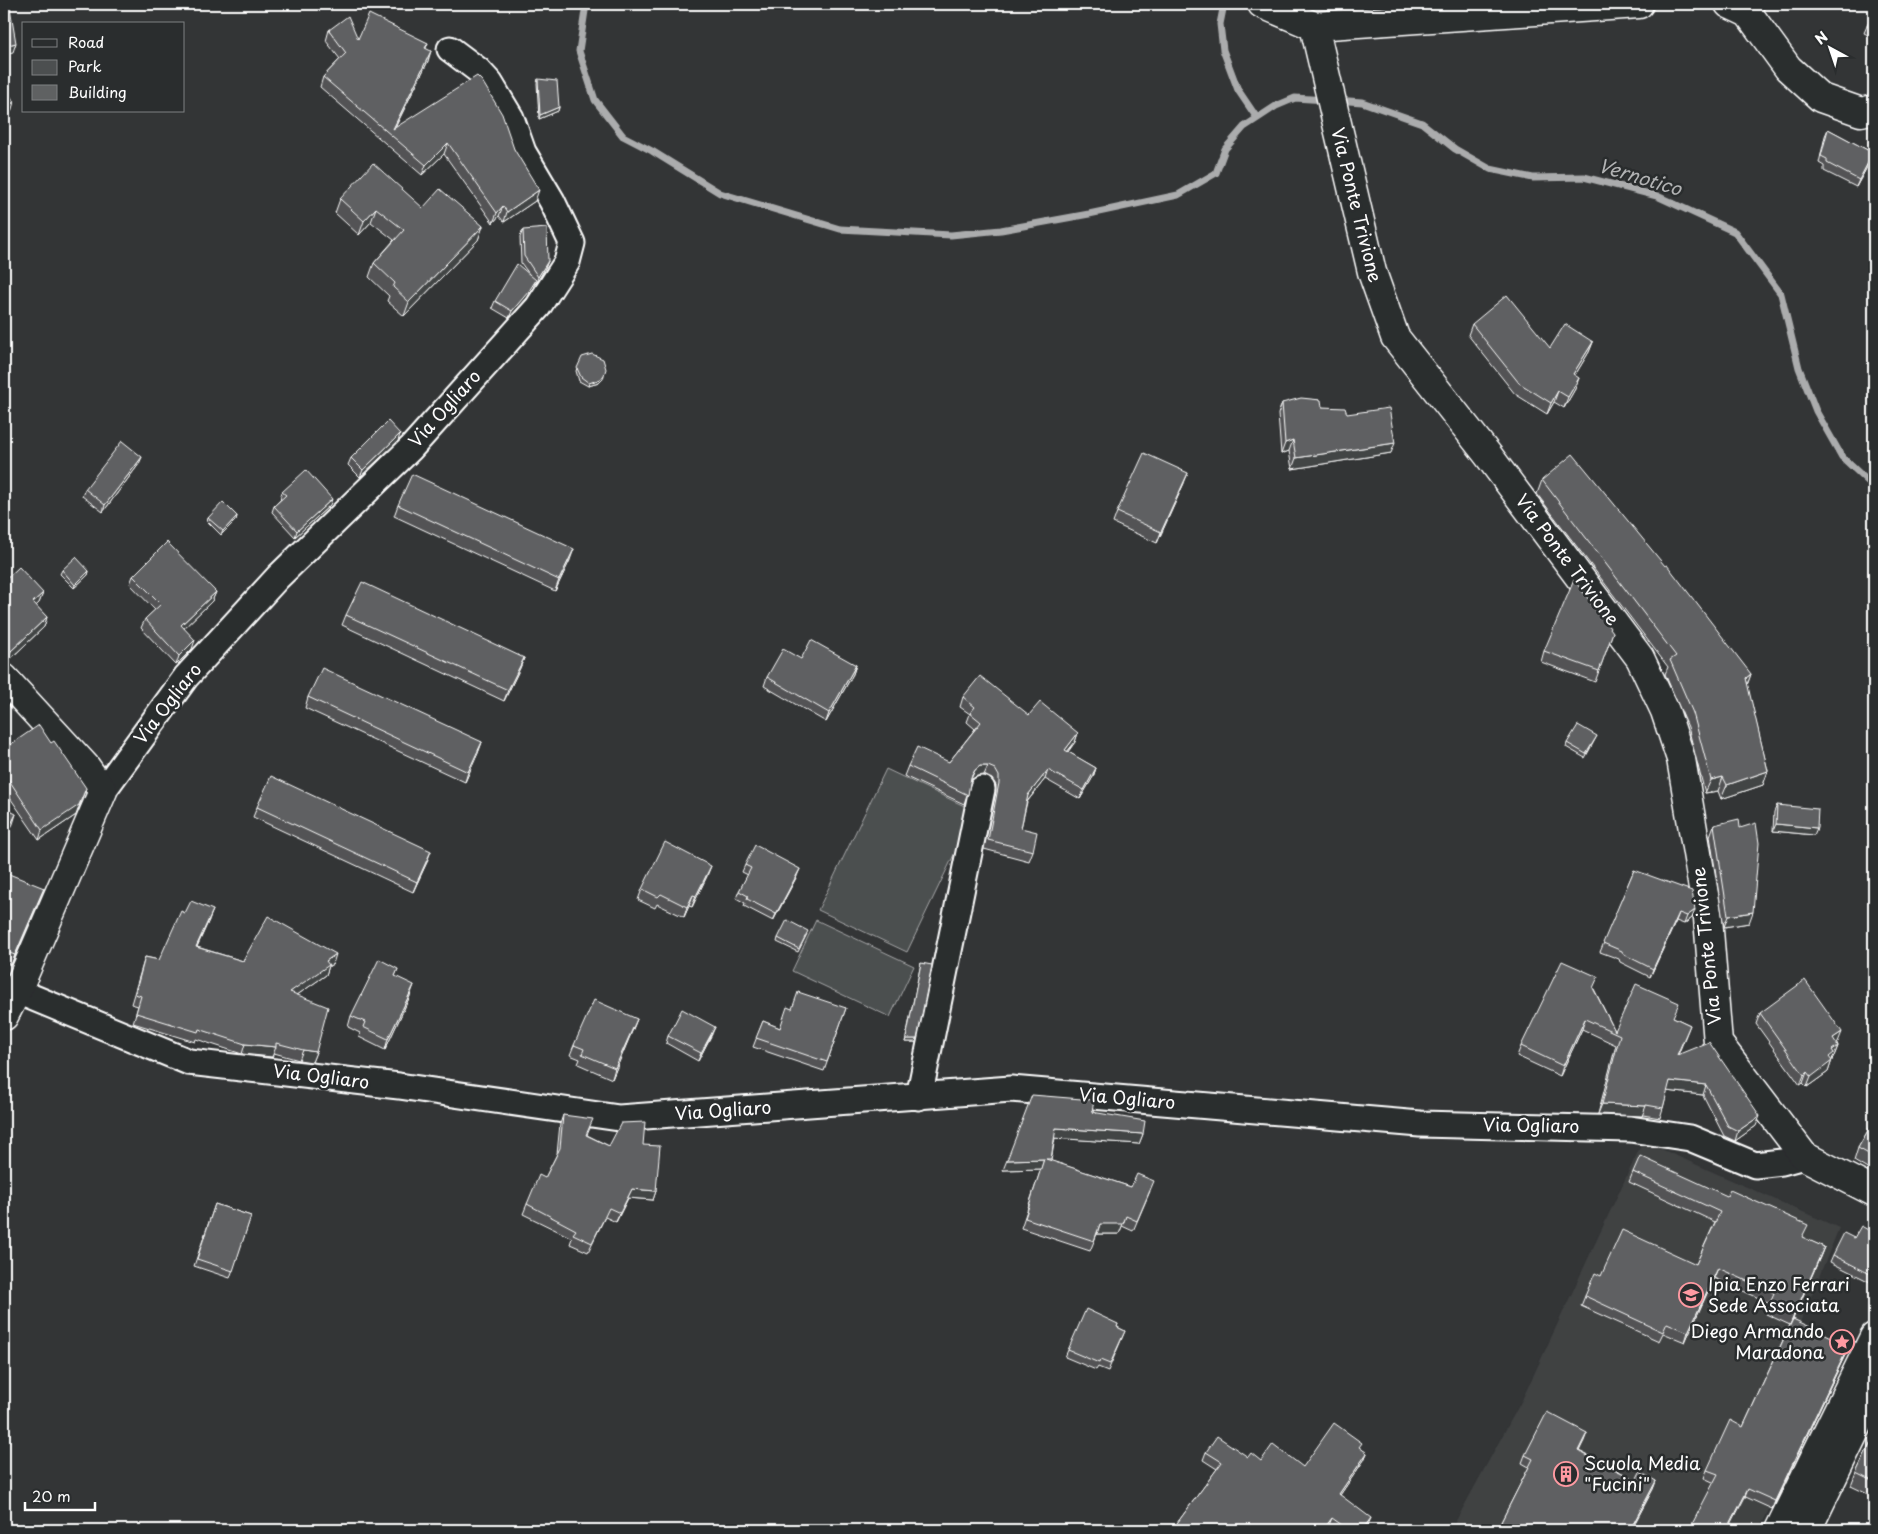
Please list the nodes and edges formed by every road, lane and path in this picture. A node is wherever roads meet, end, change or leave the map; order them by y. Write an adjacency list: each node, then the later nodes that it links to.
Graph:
1 (1262, 4): 4 (street)
2 (1639, 4): 4 (street)
3 (1729, 4): 6 (street)
4 (1314, 26): 13 (street, Via Ponte Trivione)
5 (450, 49): 9 (street, Via Ogliaro)
6 (1874, 109)
7 (4, 678): 9 (street)
8 (982, 789): 12 (street)
9 (103, 791): 10 (street, Via Ogliaro)
10 (17, 991): 11 (street); 12 (street, Via Ogliaro)
11 (4, 1016)
12 (919, 1097): 13 (street, Via Ogliaro)
13 (1804, 1156): 14 (street)
14 (1874, 1192)
15 (1874, 1337): 17 (street)
16 (1874, 1392): 18 (street)
17 (1778, 1530)
18 (1807, 1530)

